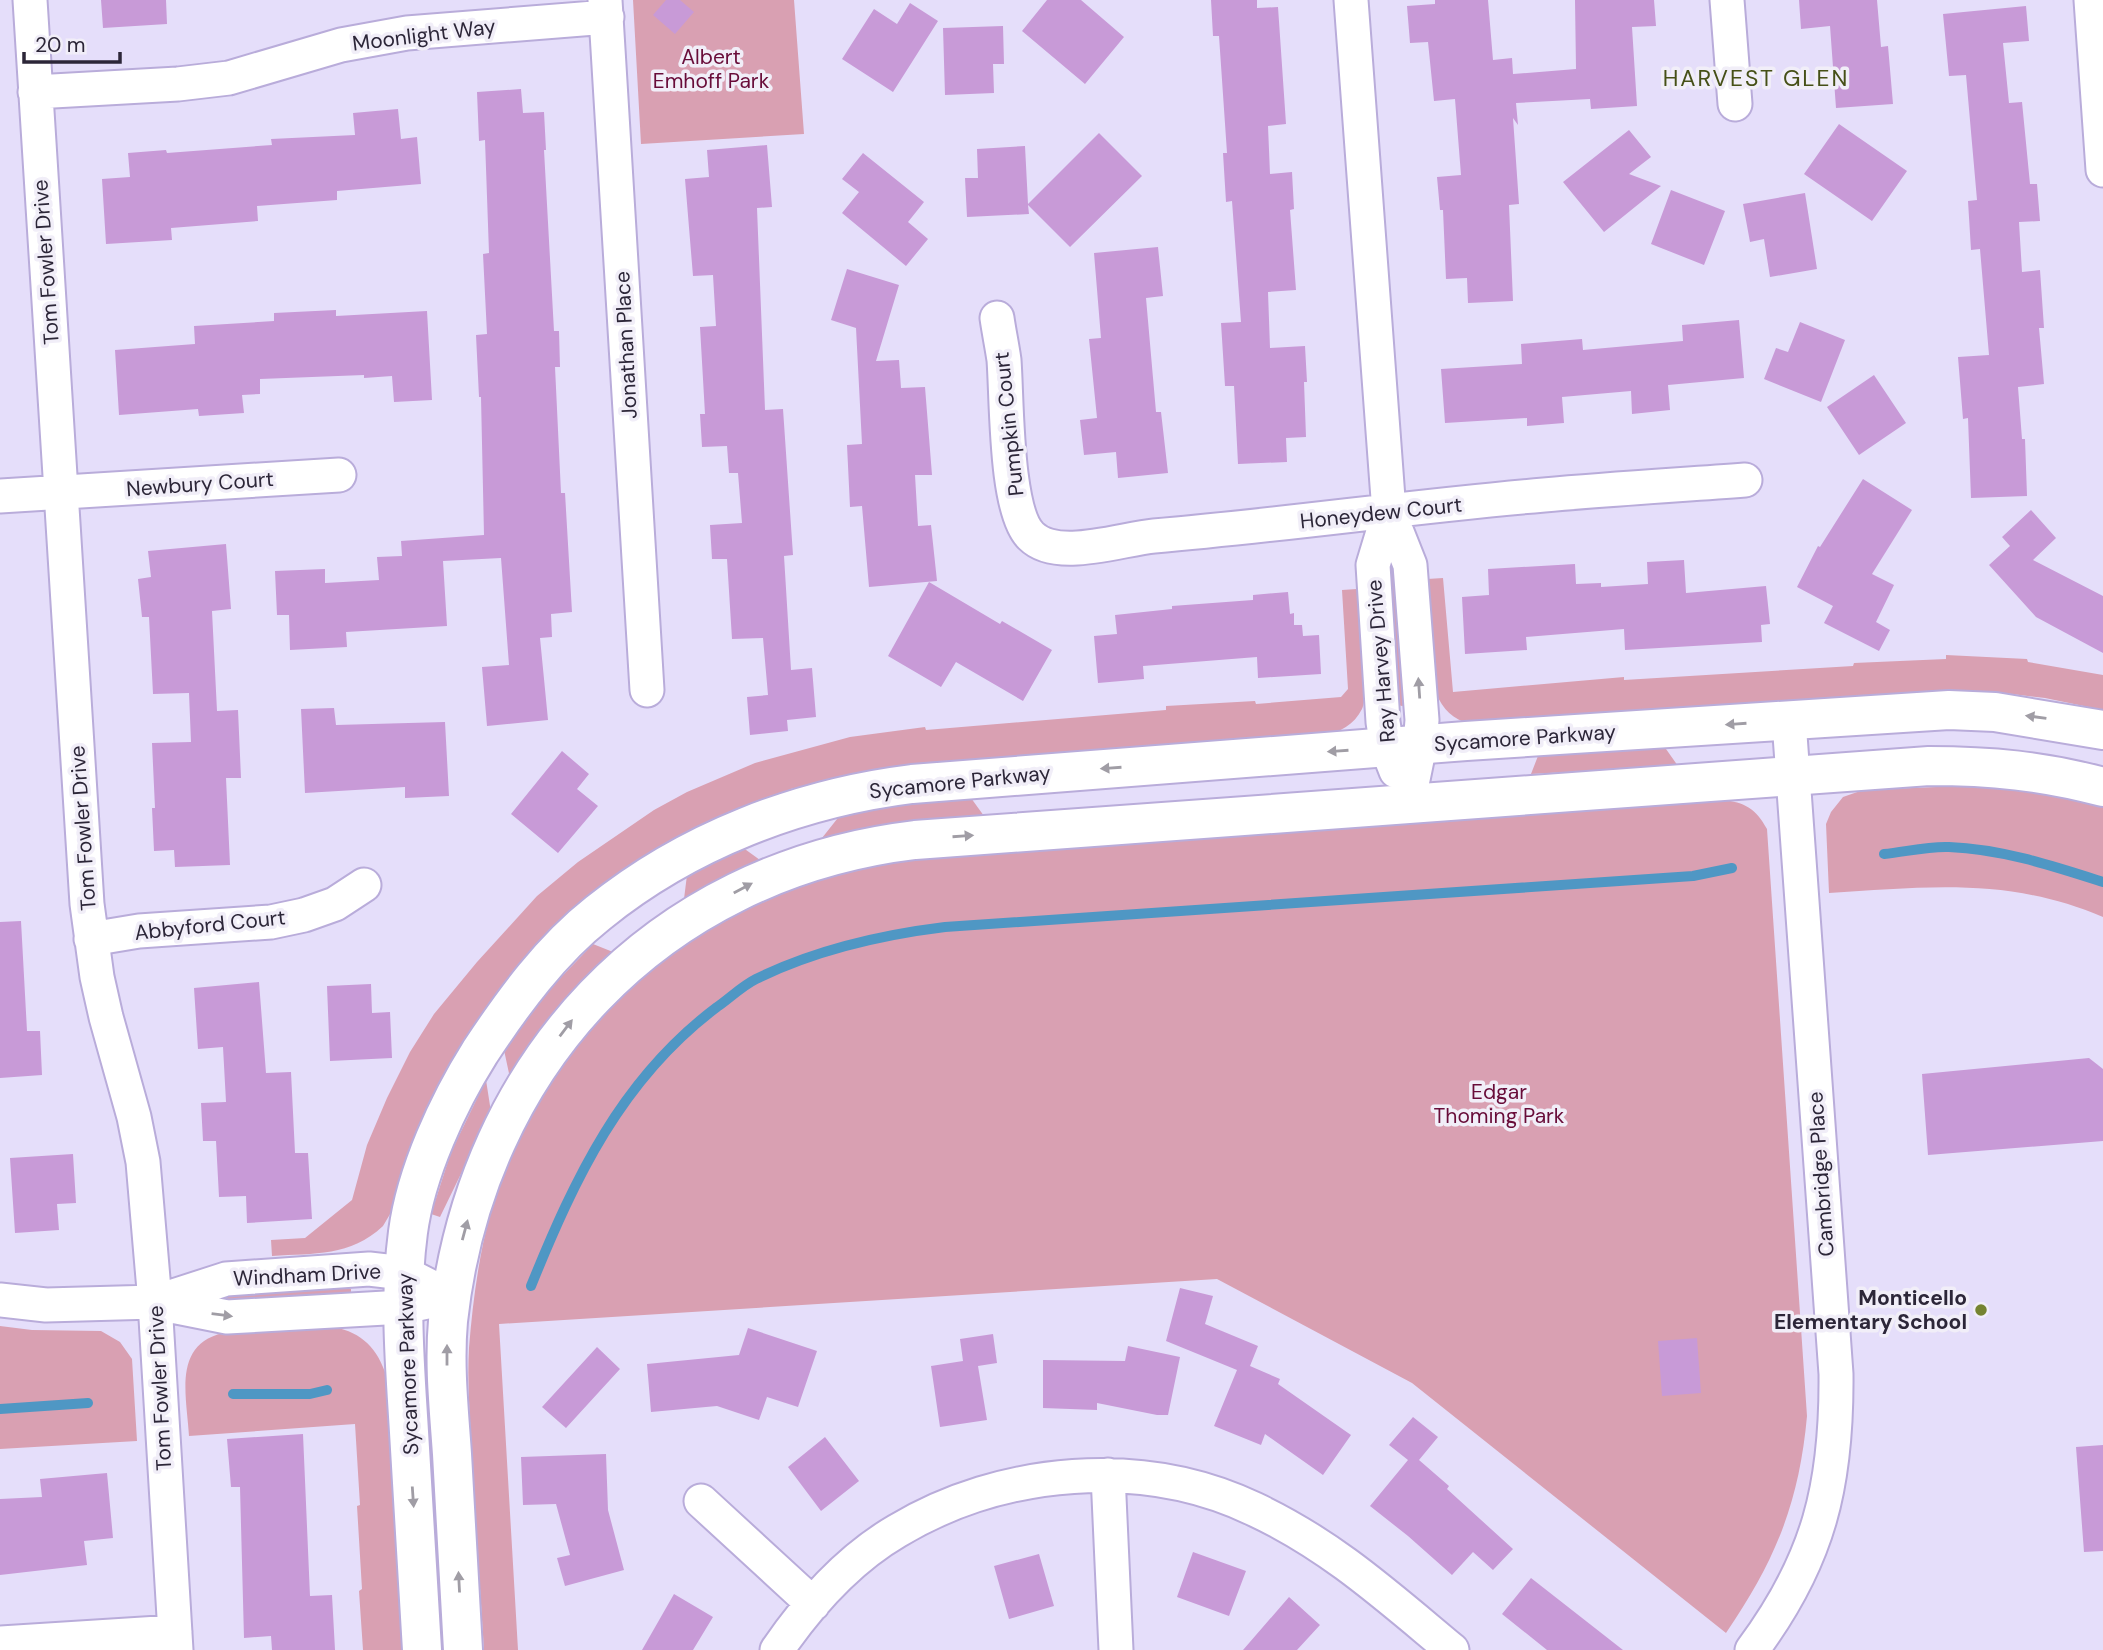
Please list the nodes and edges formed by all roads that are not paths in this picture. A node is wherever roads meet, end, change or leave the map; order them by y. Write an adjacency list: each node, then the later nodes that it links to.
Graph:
1 (30, 0): 6 (street, Tom Fowler Drive)
2 (1351, 0): 14 (street, Ray Harvey Drive)
3 (1727, 0): 7 (street)
4 (2091, 0): 8 (street)
5 (606, 9): 6 (street, Moonlight Way); 16 (street, Jonathan Place)
6 (36, 92): 12 (street, Tom Fowler Drive)
7 (1735, 104)
8 (2103, 170)
9 (997, 318): 15 (street, Pumpkin Court)
10 (339, 475): 12 (street, Newbury Court)
11 (1745, 480): 14 (street, Honeydew Court)
12 (60, 492): 13 (street, Newbury Court); 24 (street, Tom Fowler Drive)
13 (0, 496)
14 (1389, 512): 15 (street, Honeydew Court); 19 (street, Ray Harvey Drive)
15 (1025, 529)
16 (647, 690)
17 (1789, 721): 18 (main road, Sycamore Parkway, one-way to 17); 19 (main road, Sycamore Parkway, one-way to 19); 20 (street, Cambridge Place)
18 (2103, 730)
19 (1404, 746): 22 (street, Ray Harvey Drive); 25 (main road, Sycamore Parkway, one-way to 25)
20 (1793, 776): 21 (main road, Sycamore Parkway); 22 (main road, Sycamore Parkway); 39 (street, Cambridge Place)
21 (2103, 787)
22 (1408, 804): 26 (main road, Sycamore Parkway, one-way to 22)
23 (364, 885): 24 (street, Abbyford Court)
24 (91, 939): 28 (street, Tom Fowler Drive)
25 (403, 1290): 26 (street, Windham Drive); 28 (street, Windham Drive); 34 (main road, Sycamore Parkway, one-way to 34)
26 (452, 1297): 35 (main road, Sycamore Parkway, one-way to 26)
27 (0, 1300): 28 (street, Windham Drive)
28 (155, 1302): 32 (street, Tom Fowler Drive)
29 (1108, 1475): 31 (street); 37 (street); 38 (street)
30 (701, 1501): 31 (street)
31 (813, 1604): 36 (street)
32 (176, 1641): 33 (street)
33 (0, 1643)
34 (422, 1650)
35 (463, 1650)
36 (777, 1650)
37 (1116, 1650)
38 (1452, 1650)
39 (1752, 1650)

